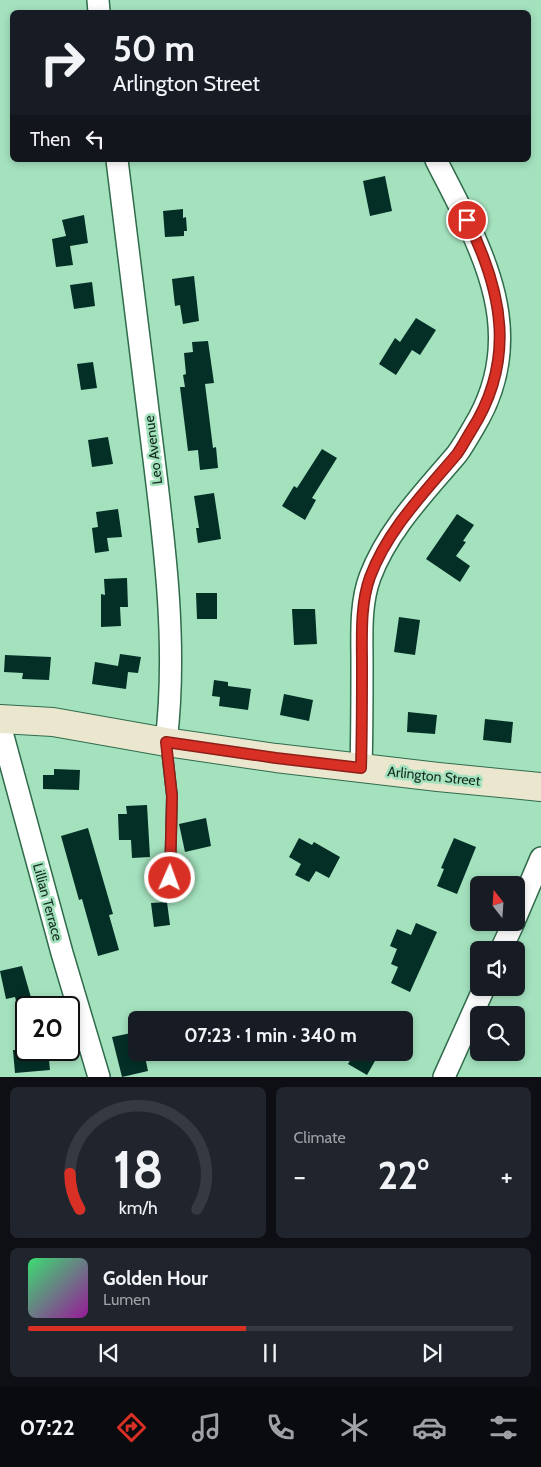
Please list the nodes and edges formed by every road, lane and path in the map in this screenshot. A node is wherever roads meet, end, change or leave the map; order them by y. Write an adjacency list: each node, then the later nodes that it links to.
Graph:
1 (118, 162): 5 (street, Leo Avenue)
2 (437, 162): 6 (street)
3 (0, 719): 5 (street, Arlington Street)
4 (0, 725): 12 (street, Lillian Terrace)
5 (166, 742): 6 (street, Arlington Street); 9 (lane)
6 (361, 768): 7 (street, Arlington Street)
7 (541, 787)
8 (541, 858): 10 (street)
9 (170, 878)
10 (525, 896)
11 (480, 996): 13 (street)
12 (99, 1077)
13 (444, 1077)

